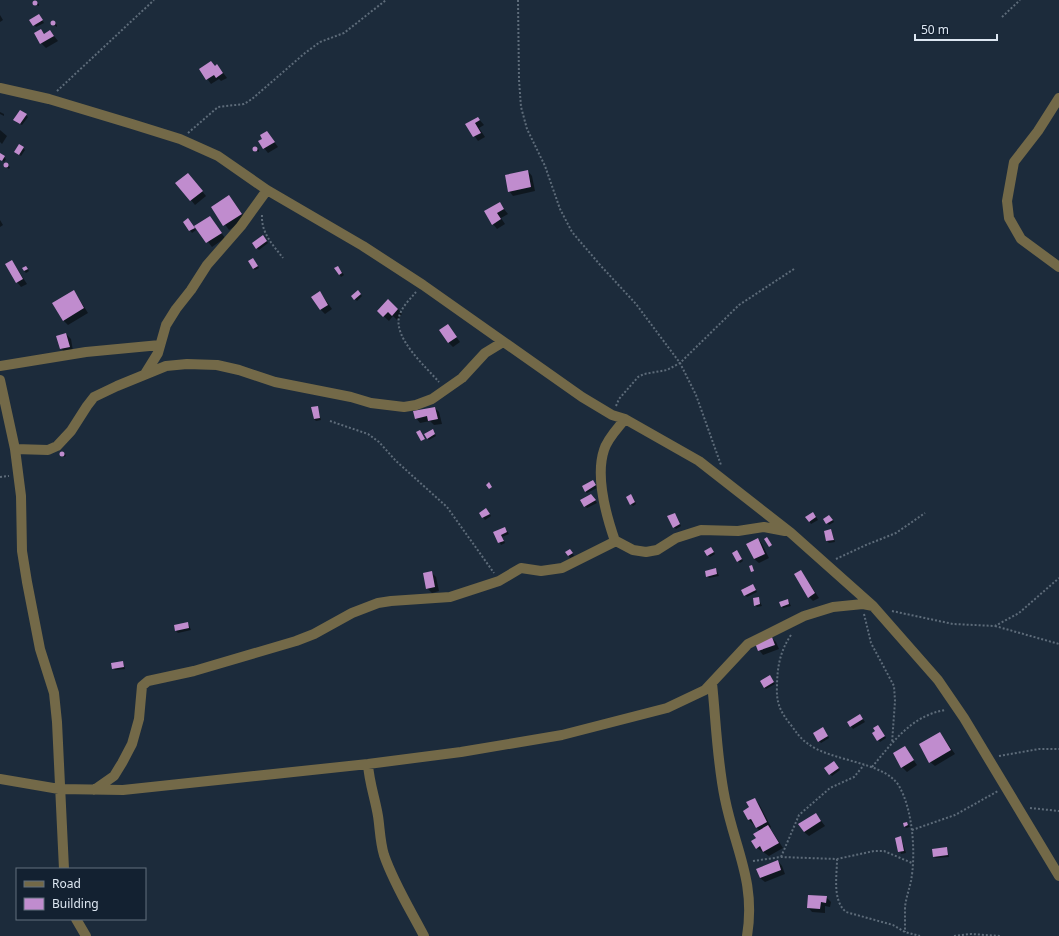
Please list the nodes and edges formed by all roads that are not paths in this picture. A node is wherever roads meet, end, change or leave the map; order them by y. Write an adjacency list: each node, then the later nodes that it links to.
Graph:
1 (0, 88): 3 (street)
2 (1059, 98): 4 (street)
3 (267, 190): 5 (street); 6 (street)
4 (1059, 267)
5 (503, 342): 8 (street); 10 (street)
6 (160, 345): 7 (street); 8 (street)
7 (0, 366)
8 (145, 374): 11 (street)
9 (0, 380): 11 (street)
10 (625, 419): 12 (street); 13 (street)
11 (15, 449): 19 (street)
12 (791, 533): 13 (street); 14 (street)
13 (615, 541): 17 (street)
14 (868, 605): 15 (street); 23 (street)
15 (712, 683): 16 (street); 27 (street)
16 (368, 764): 21 (street); 26 (street)
17 (114, 776): 20 (street); 21 (street)
18 (0, 779): 19 (street)
19 (59, 790): 20 (street); 22 (street)
20 (94, 790): 21 (street)
21 (123, 790)
22 (64, 868)
23 (1059, 876)
24 (77, 920): 25 (street)
25 (86, 936)
26 (424, 936)
27 (747, 936)

